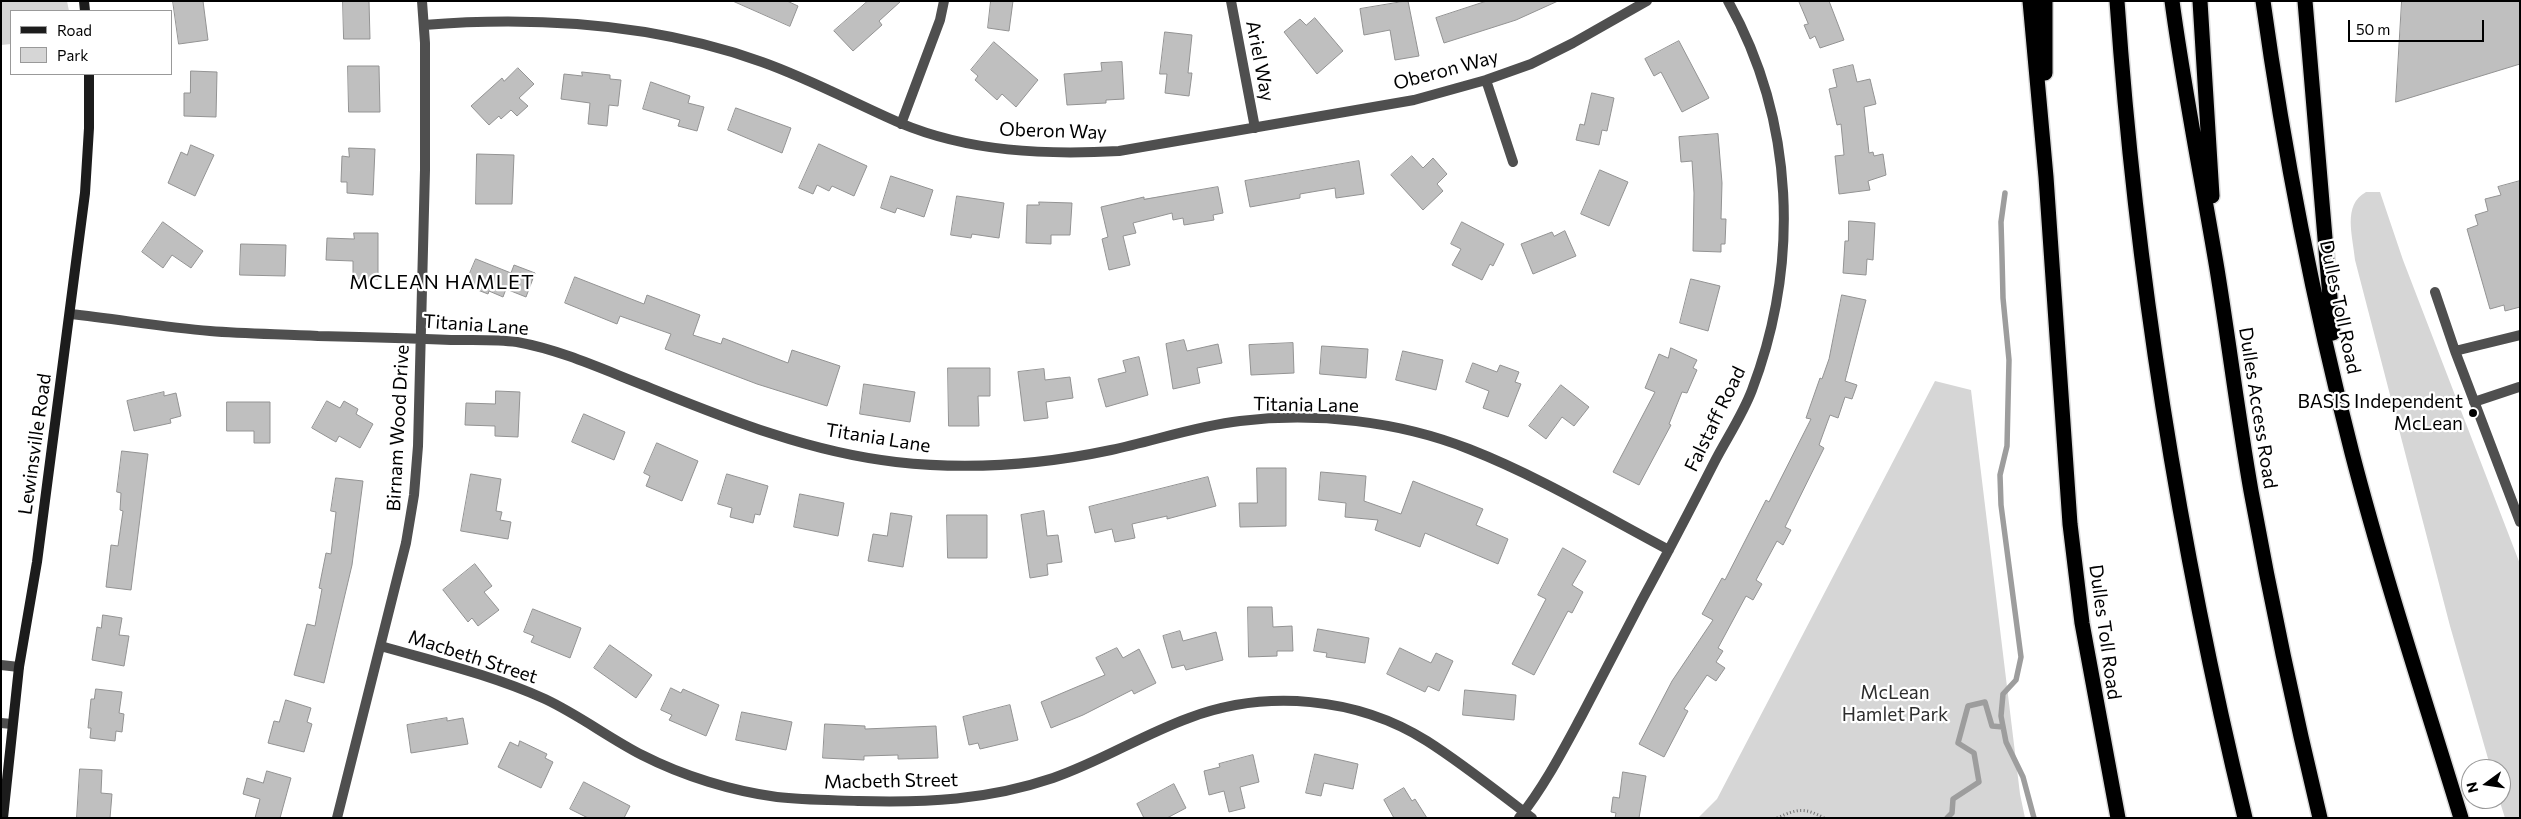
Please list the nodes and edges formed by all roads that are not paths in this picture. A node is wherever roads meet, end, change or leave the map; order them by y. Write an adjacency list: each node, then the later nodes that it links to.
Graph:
1 (422, 1): 13 (street, Birnam Wood Drive)
2 (944, 1): 16 (street)
3 (1231, 1): 17 (street, Ariel Way)
4 (1646, 1): 15 (street, Oberon Way)
5 (1728, 1): 30 (street, Falstaff Road)
6 (2030, 1): 19 (highway, Dulles Toll Road)
7 (2045, 1): 19 (highway)
8 (2117, 1): 40 (highway)
9 (2172, 1): 20 (highway, Dulles Access Road)
10 (2200, 1): 20 (highway)
11 (2263, 1): 27 (highway, Dulles Toll Road)
12 (2305, 1): 27 (highway)
13 (424, 25): 16 (street, Oberon Way); 24 (street, Birnam Wood Drive)
14 (89, 75): 22 (main road, Lewinsville Road)
15 (1486, 80): 17 (street, Oberon Way); 18 (street)
16 (901, 124): 17 (street, Oberon Way)
17 (1256, 128)
18 (1513, 162)
19 (2046, 177): 39 (highway, Dulles Toll Road)
20 (2217, 270): 41 (highway, Dulles Access Road)
21 (2435, 292): 25 (street)
22 (70, 314): 24 (street, Titania Lane); 33 (main road, Lewinsville Road)
23 (2520, 335): 25 (street)
24 (421, 338): 30 (street, Titania Lane); 31 (street, Birnam Wood Drive)
25 (2455, 352): 28 (street)
26 (2519, 387): 28 (street)
27 (2340, 402): 42 (highway, Dulles Toll Road)
28 (2474, 402): 29 (street)
29 (2520, 522)
30 (1669, 550): 36 (street, Falstaff Road)
31 (381, 646): 36 (street, Macbeth Street); 38 (street, Birnam Wood Drive)
32 (1, 665): 33 (street)
33 (19, 667): 35 (main road, Lewinsville Road)
34 (1, 723): 35 (street)
35 (12, 724): 37 (main road, Lewinsville Road)
36 (1525, 816)
37 (3, 818)
38 (337, 818)
39 (2118, 818)
40 (2244, 818)
41 (2320, 818)
42 (2461, 818)

